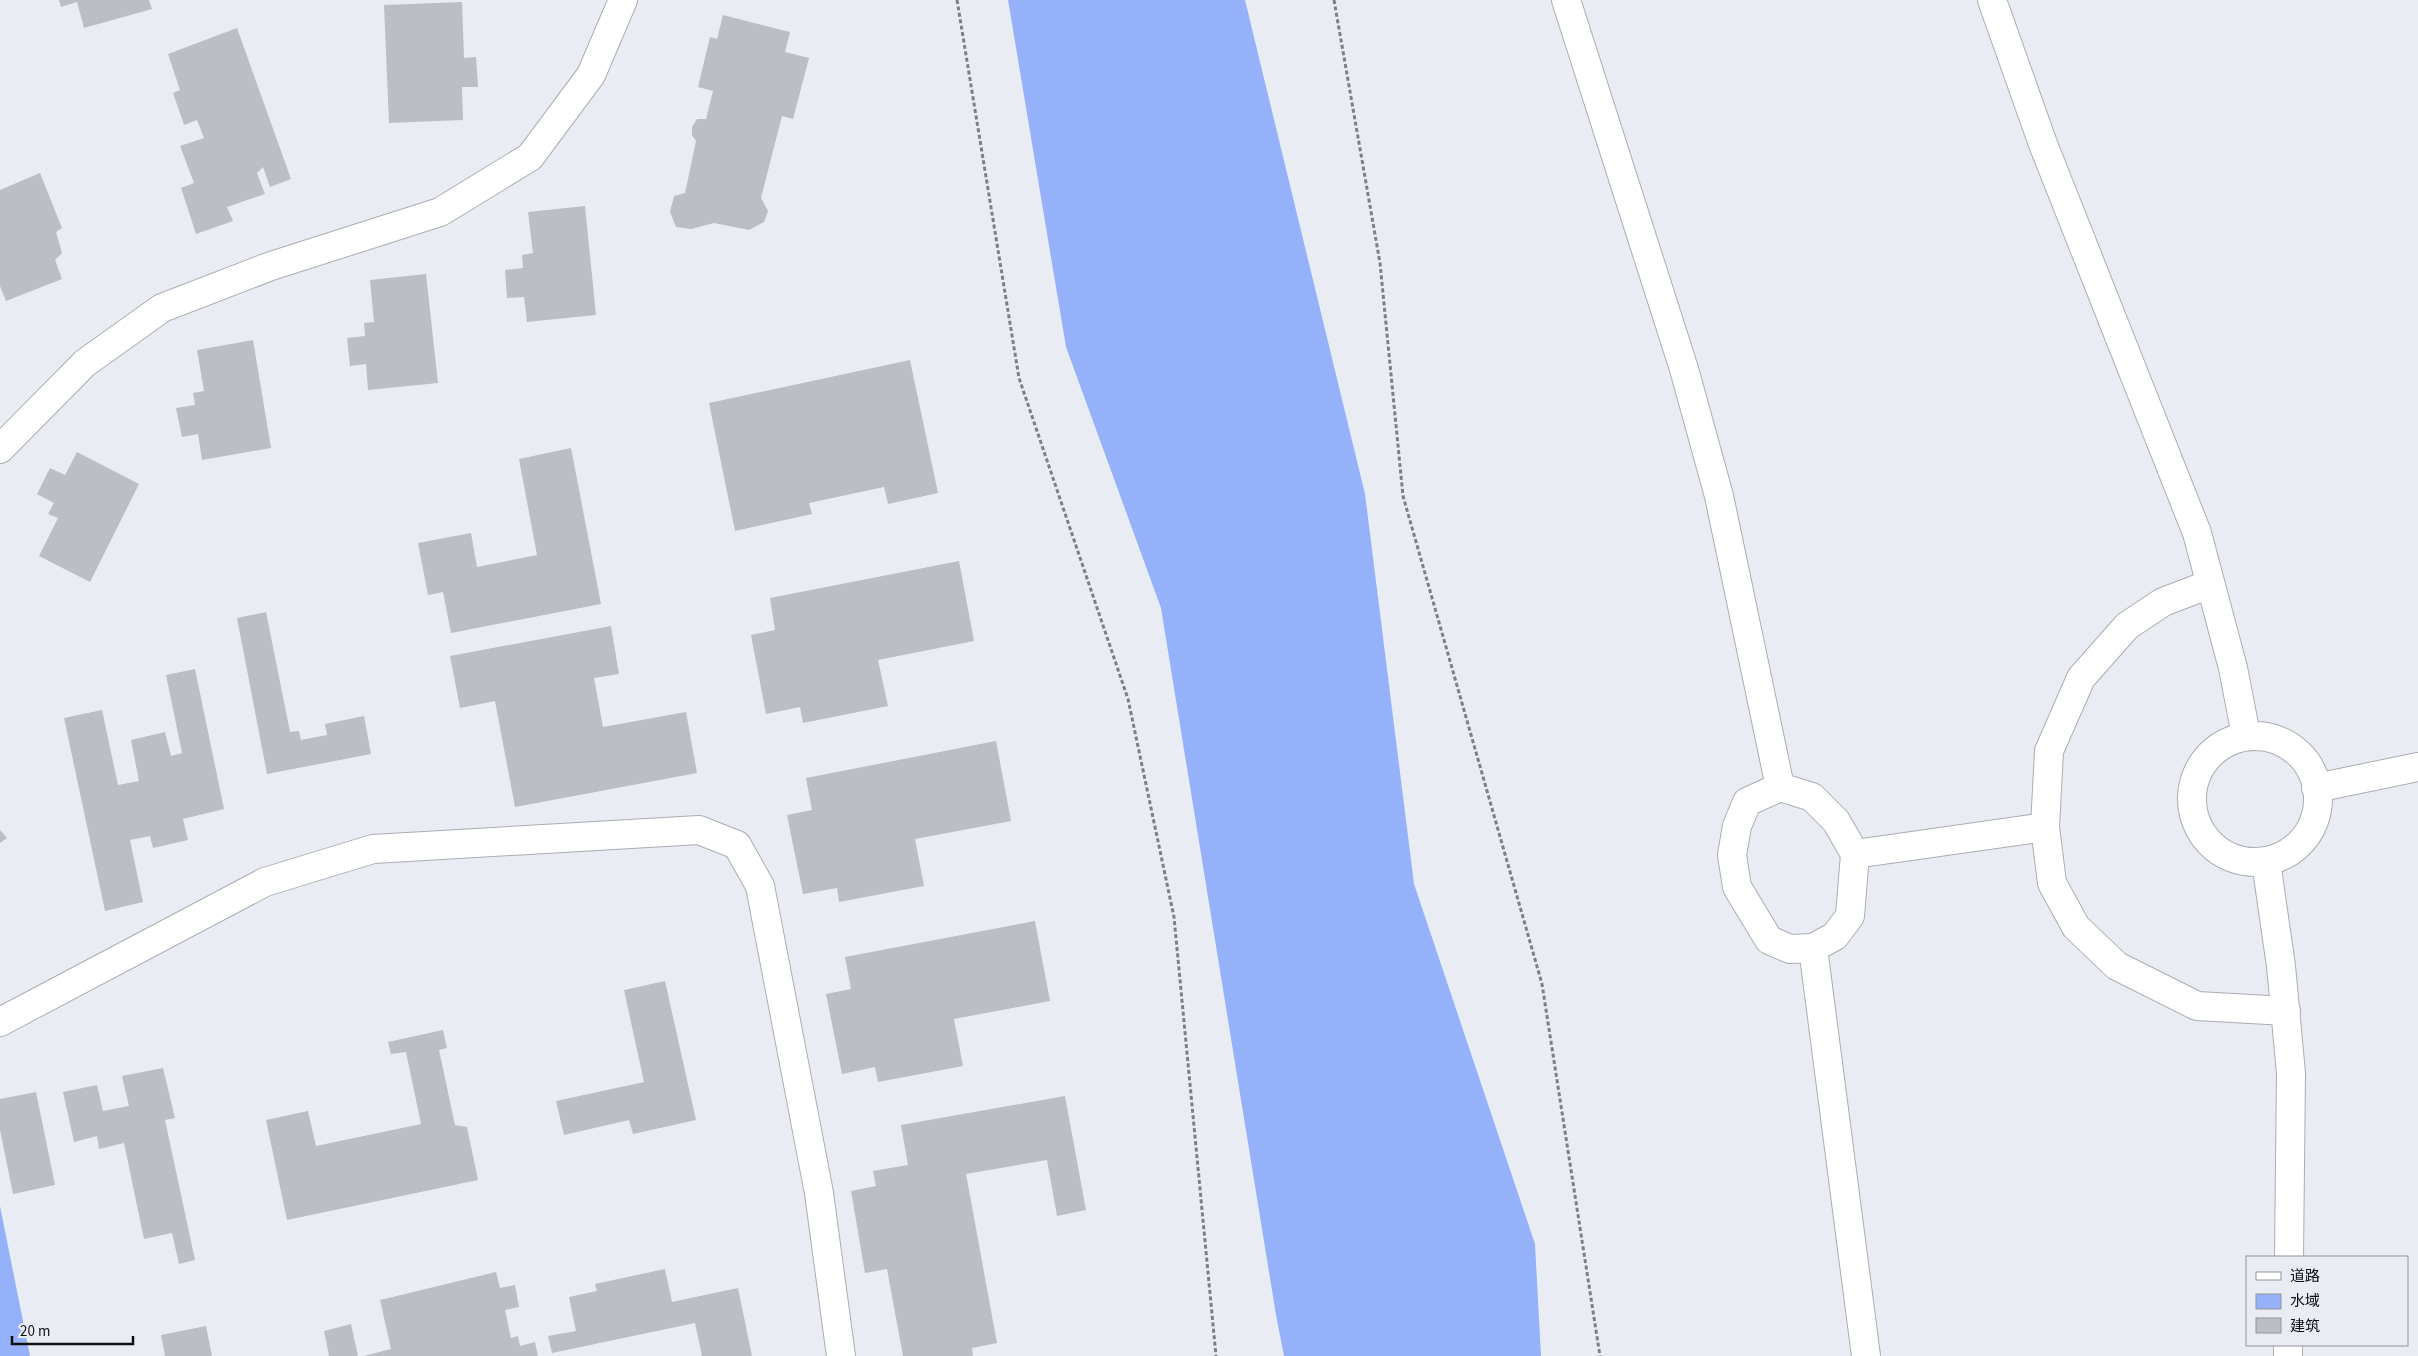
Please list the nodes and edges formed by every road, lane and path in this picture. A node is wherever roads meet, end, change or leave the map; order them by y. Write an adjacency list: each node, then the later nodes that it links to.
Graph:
1 (623, 0): 6 (lane)
2 (958, 0): 20 (path)
3 (1334, 0): 21 (path)
4 (1566, 0): 10 (lane)
5 (1992, 0): 7 (lane)
6 (0, 449)
7 (2210, 584): 8 (lane); 12 (lane)
8 (2246, 735): 11 (lane); 14 (lane)
9 (2418, 767): 11 (lane)
10 (1780, 787): 13 (lane); 15 (lane)
11 (2316, 788): 14 (lane)
12 (2045, 827): 13 (lane); 16 (lane)
13 (1854, 854): 15 (lane)
14 (2266, 862): 16 (lane)
15 (1813, 948): 22 (lane)
16 (2286, 1011): 18 (lane)
17 (0, 1022): 19 (lane)
18 (2289, 1256)
19 (841, 1356)
20 (1216, 1356)
21 (1600, 1356)
22 (1866, 1356)

